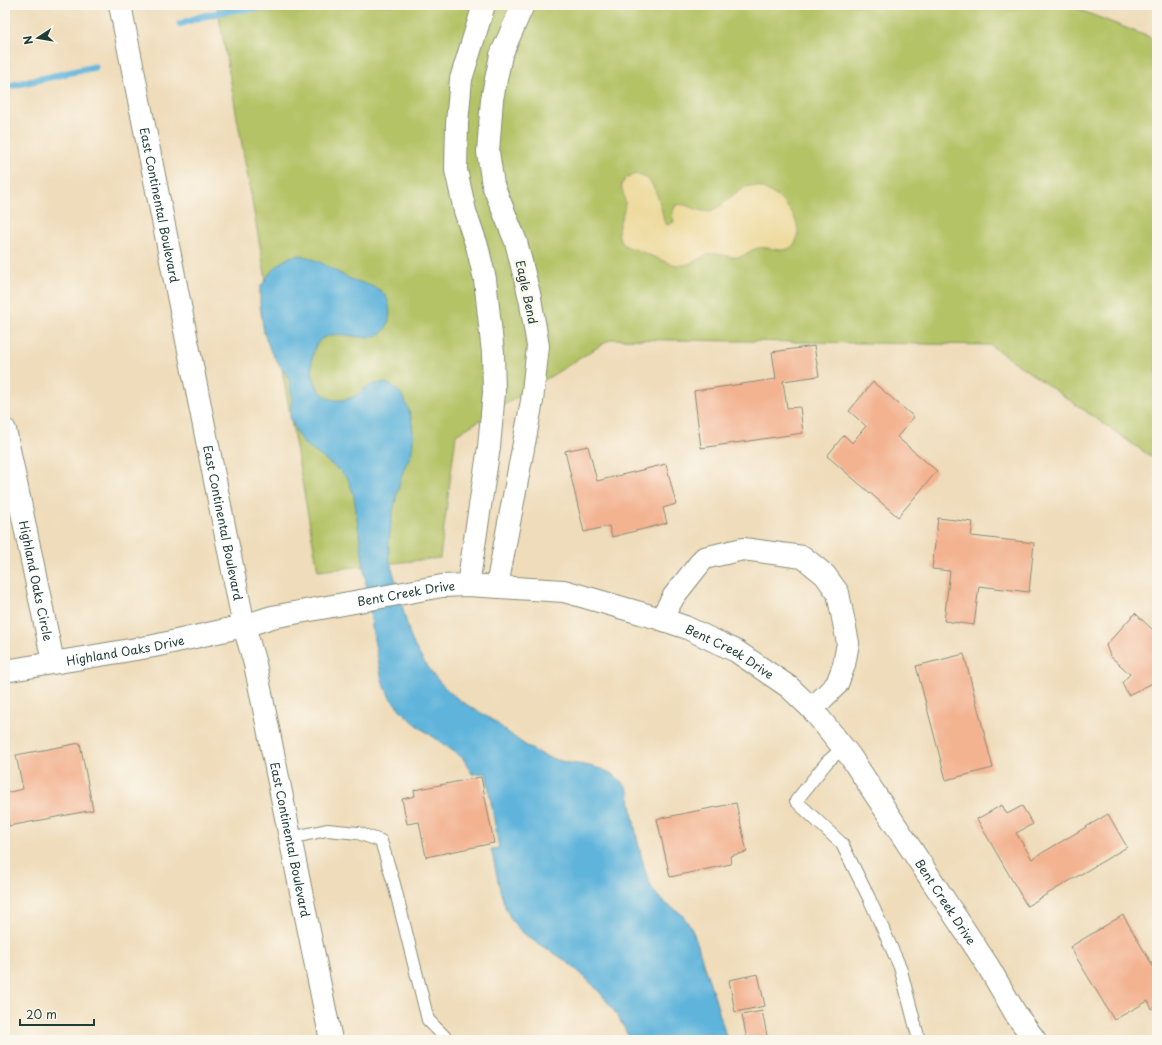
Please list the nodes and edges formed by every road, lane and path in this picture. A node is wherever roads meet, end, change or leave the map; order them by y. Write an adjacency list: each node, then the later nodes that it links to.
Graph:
1 (120, 5): 8 (street, East Continental Boulevard)
2 (484, 5): 5 (street)
3 (524, 5): 6 (street, Eagle Bend)
4 (5, 430): 9 (street, Highland Oaks Circle)
5 (468, 585): 6 (street, Bent Creek Drive); 8 (street, Bent Creek Drive)
6 (497, 586): 7 (street, Bent Creek Drive)
7 (661, 619): 11 (street, Bent Creek Drive); 11 (street)
8 (244, 626): 9 (street, Highland Oaks Drive); 13 (street, East Continental Boulevard)
9 (53, 662): 10 (street, Highland Oaks Drive)
10 (5, 671)
11 (812, 709): 12 (street, Bent Creek Drive)
12 (843, 748): 16 (lane); 17 (street, Bent Creek Drive)
13 (290, 838): 14 (street, East Continental Boulevard); 15 (lane)
14 (331, 1040)
15 (448, 1040)
16 (919, 1040)
17 (1035, 1040)

